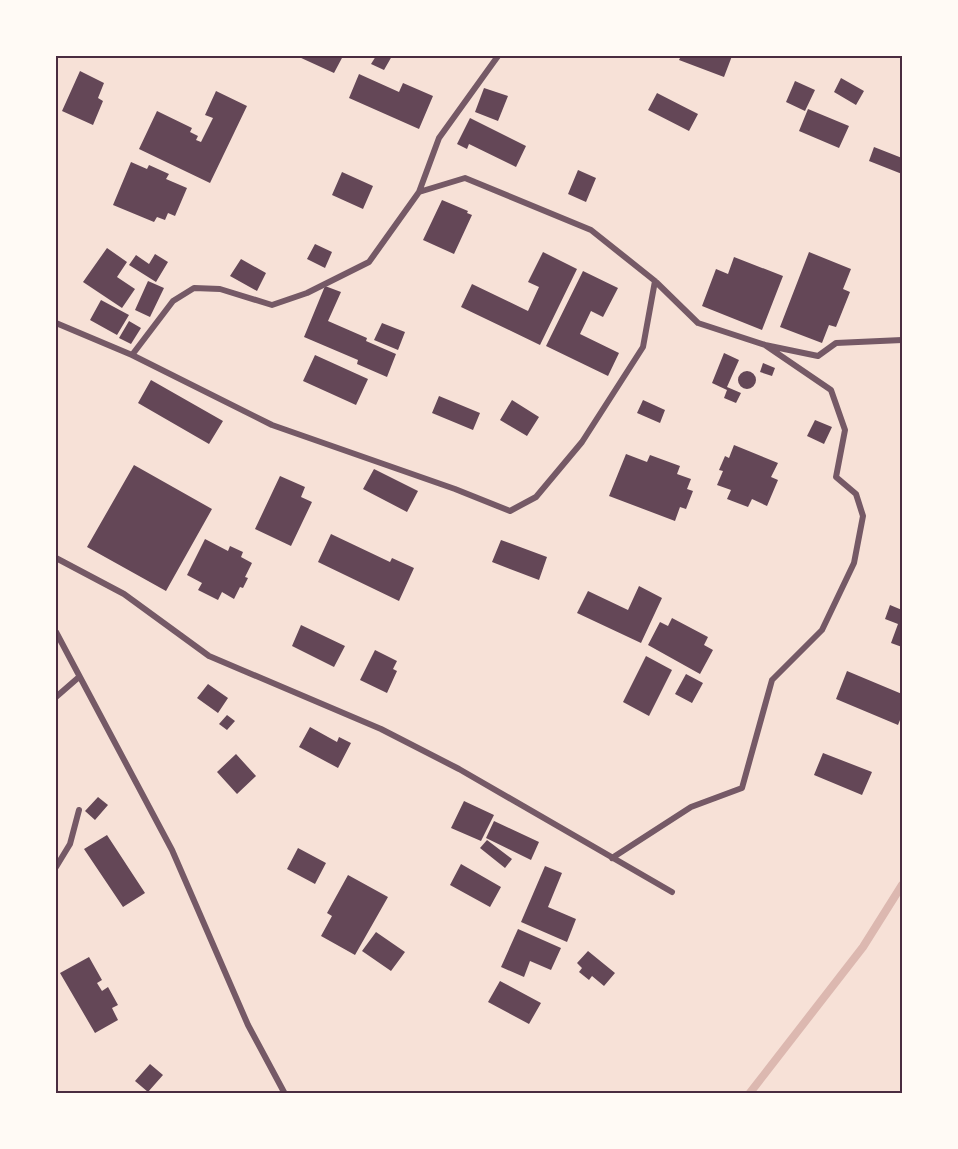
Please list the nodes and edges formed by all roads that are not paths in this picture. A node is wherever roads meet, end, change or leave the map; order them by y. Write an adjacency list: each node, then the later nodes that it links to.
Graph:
1 (498, 56): 2 (street)
2 (419, 192): 3 (street); 7 (street)
3 (655, 281): 6 (street); 7 (street)
4 (56, 323): 7 (street)
5 (903, 340): 6 (street)
6 (765, 345): 13 (street)
7 (132, 355)
8 (56, 558): 13 (street)
9 (56, 632): 10 (street)
10 (79, 677): 11 (street); 16 (street)
11 (56, 697)
12 (80, 810): 14 (street)
13 (612, 858): 15 (street)
14 (56, 867)
15 (672, 892)
16 (285, 1094)

